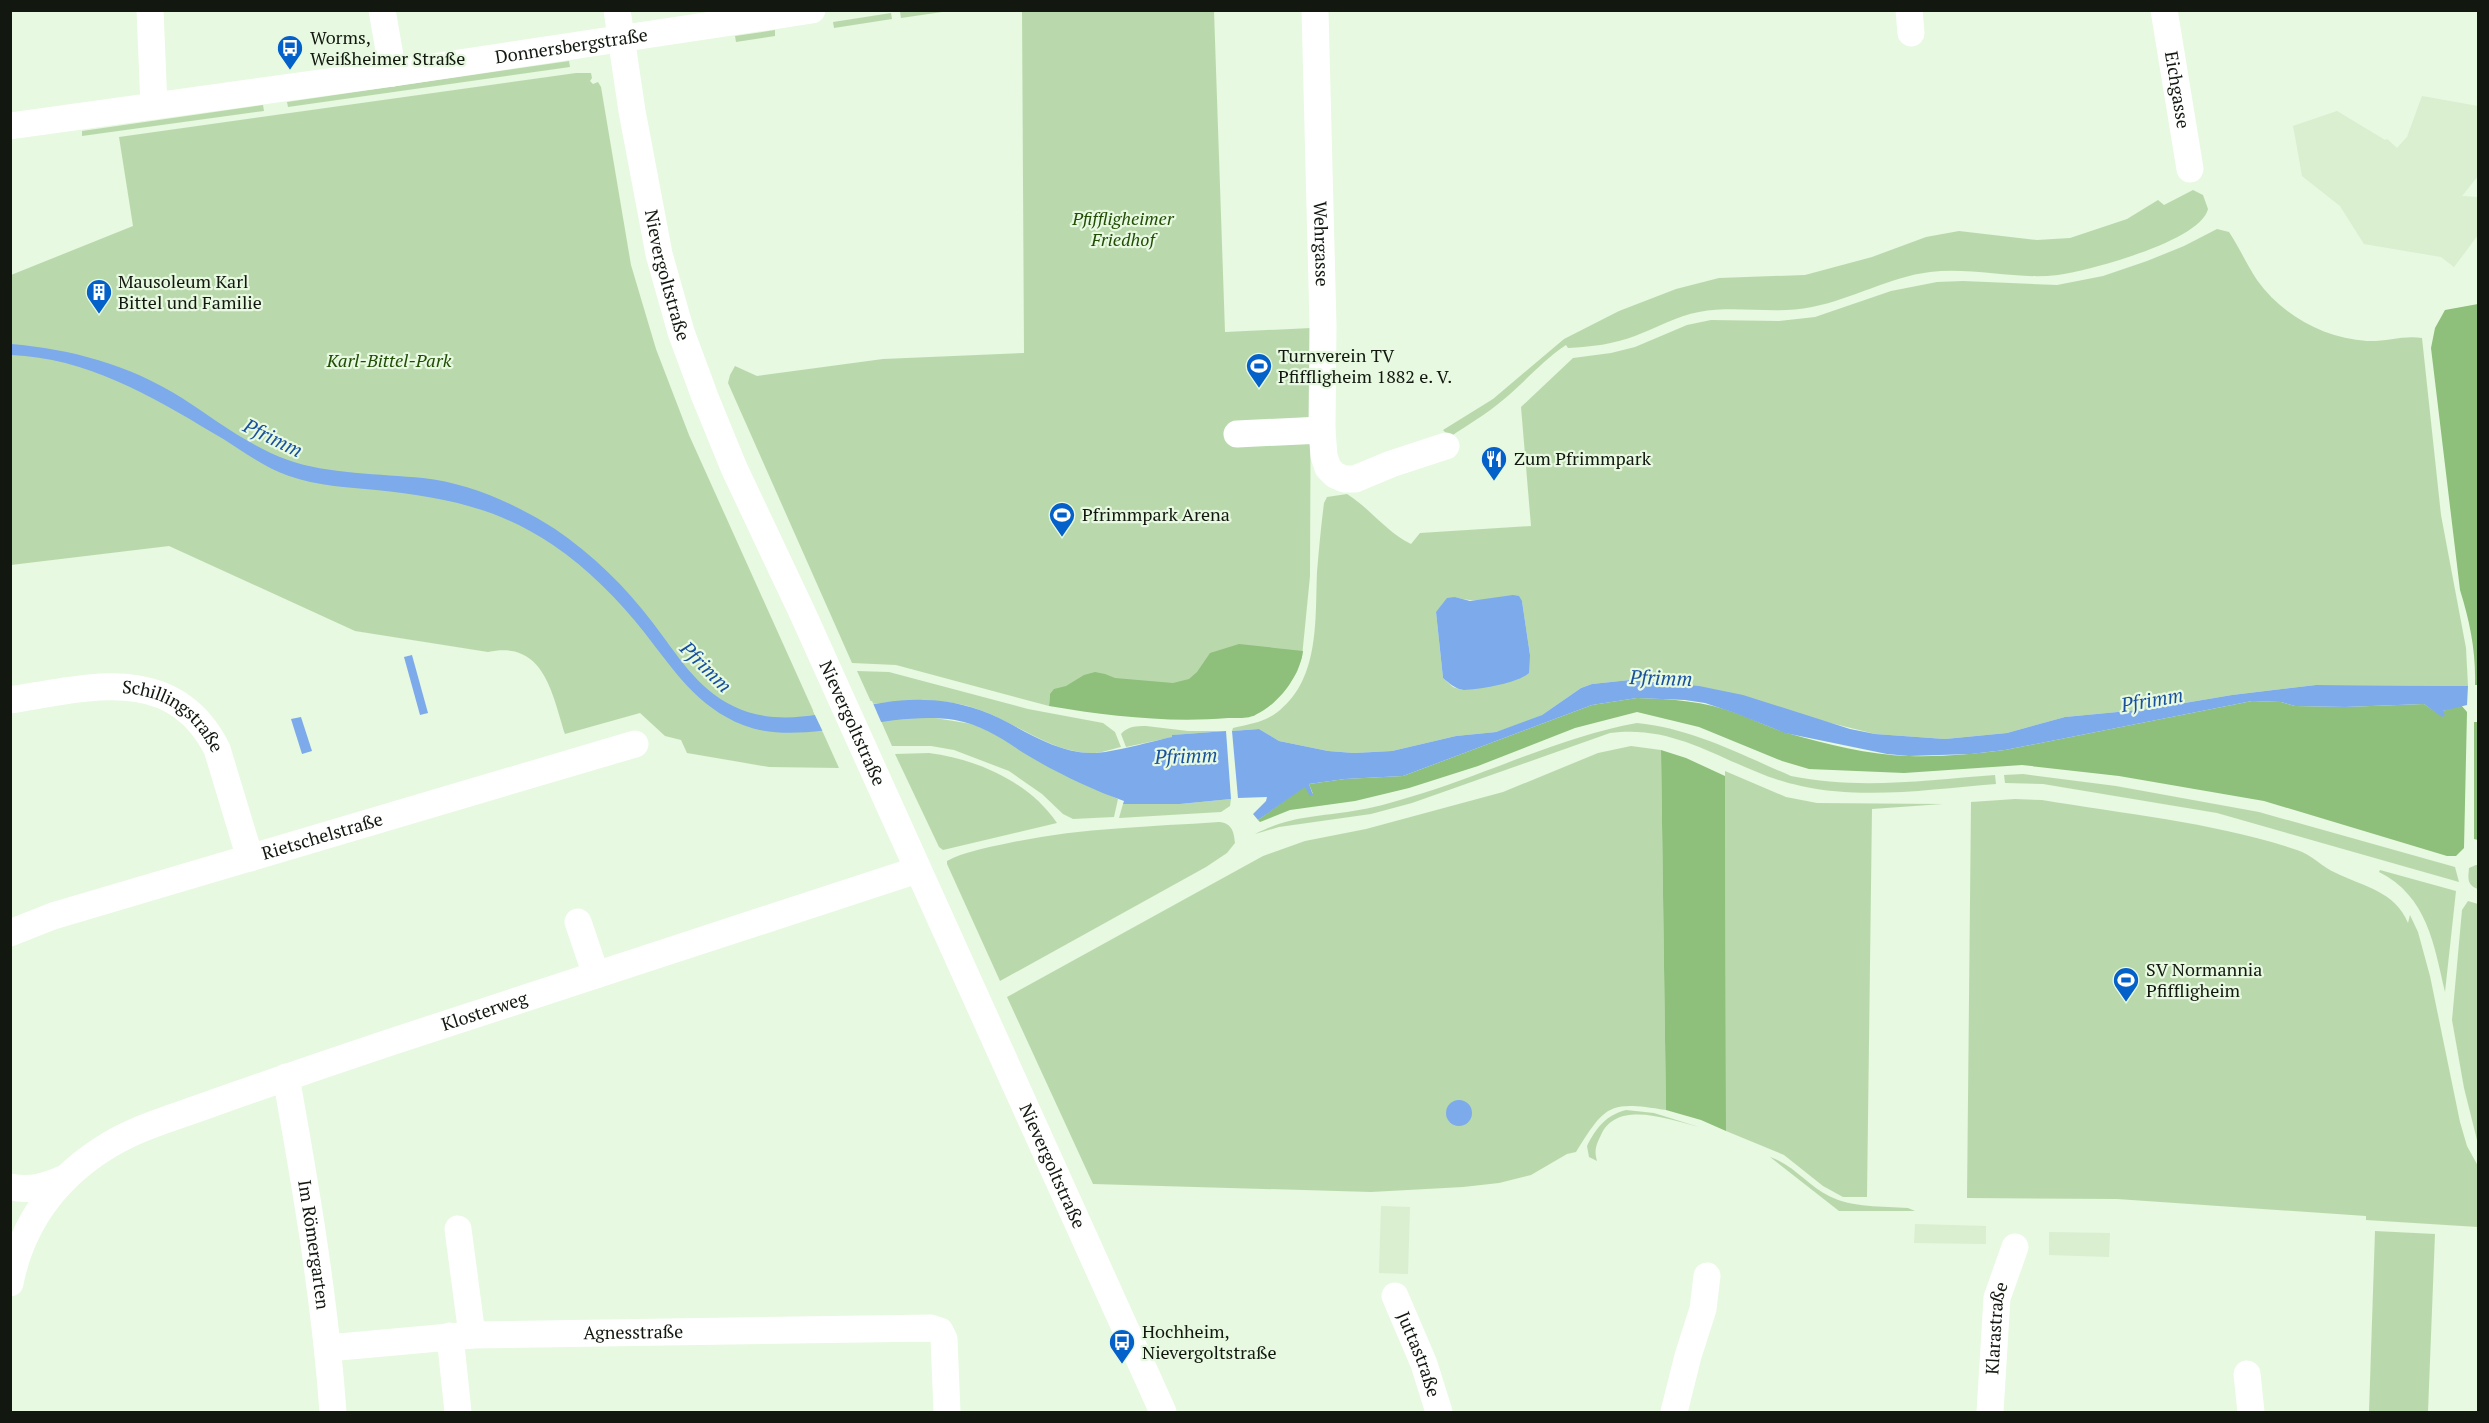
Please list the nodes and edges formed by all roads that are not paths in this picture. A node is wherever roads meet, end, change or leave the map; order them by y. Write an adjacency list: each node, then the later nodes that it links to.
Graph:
1 (150, 10): 9 (street)
2 (382, 10): 8 (street)
3 (617, 10): 7 (street, Nievergoltstraße)
4 (812, 10): 7 (street, Donnersbergstraße)
5 (1315, 10): 12 (street, Wehrgasse)
6 (2164, 10): 11 (street, Eichgasse)
7 (621, 39): 8 (street, Donnersbergstraße); 18 (street, Nievergoltstraße)
8 (393, 73): 9 (street, Donnersbergstraße)
9 (154, 106): 10 (street, Donnersbergstraße)
10 (10, 126)
11 (2190, 170)
12 (1322, 430): 13 (street); 14 (street, Wehrgasse)
13 (1237, 434)
14 (1446, 446)
15 (10, 700): 17 (street, Schillingstraße)
16 (635, 744): 17 (street, Rietschelstraße)
17 (250, 858): 20 (street, Rietschelstraße)
18 (917, 870): 21 (street, Klosterweg); 36 (street, Nievergoltstraße)
19 (578, 922): 21 (street)
20 (10, 933)
21 (596, 975): 22 (street, Klosterweg)
22 (286, 1077): 23 (street, Klosterweg); 31 (street, Im Römergarten)
23 (64, 1178): 24 (street, Klosterweg); 28 (street, Klosterweg)
24 (10, 1187)
25 (458, 1229): 30 (street)
26 (2015, 1247): 39 (street, Klarastraße)
27 (1707, 1276): 38 (street)
28 (10, 1283)
29 (1395, 1296): 37 (street, Juttastraße)
30 (461, 1336): 31 (street, Agnesstraße); 34 (street); 35 (street, Agnesstraße)
31 (328, 1348): 33 (street, Im Römergarten)
32 (2247, 1374): 40 (street)
33 (333, 1413)
34 (458, 1413)
35 (947, 1413)
36 (1163, 1413)
37 (1439, 1413)
38 (1674, 1413)
39 (1990, 1413)
40 (2252, 1413)

